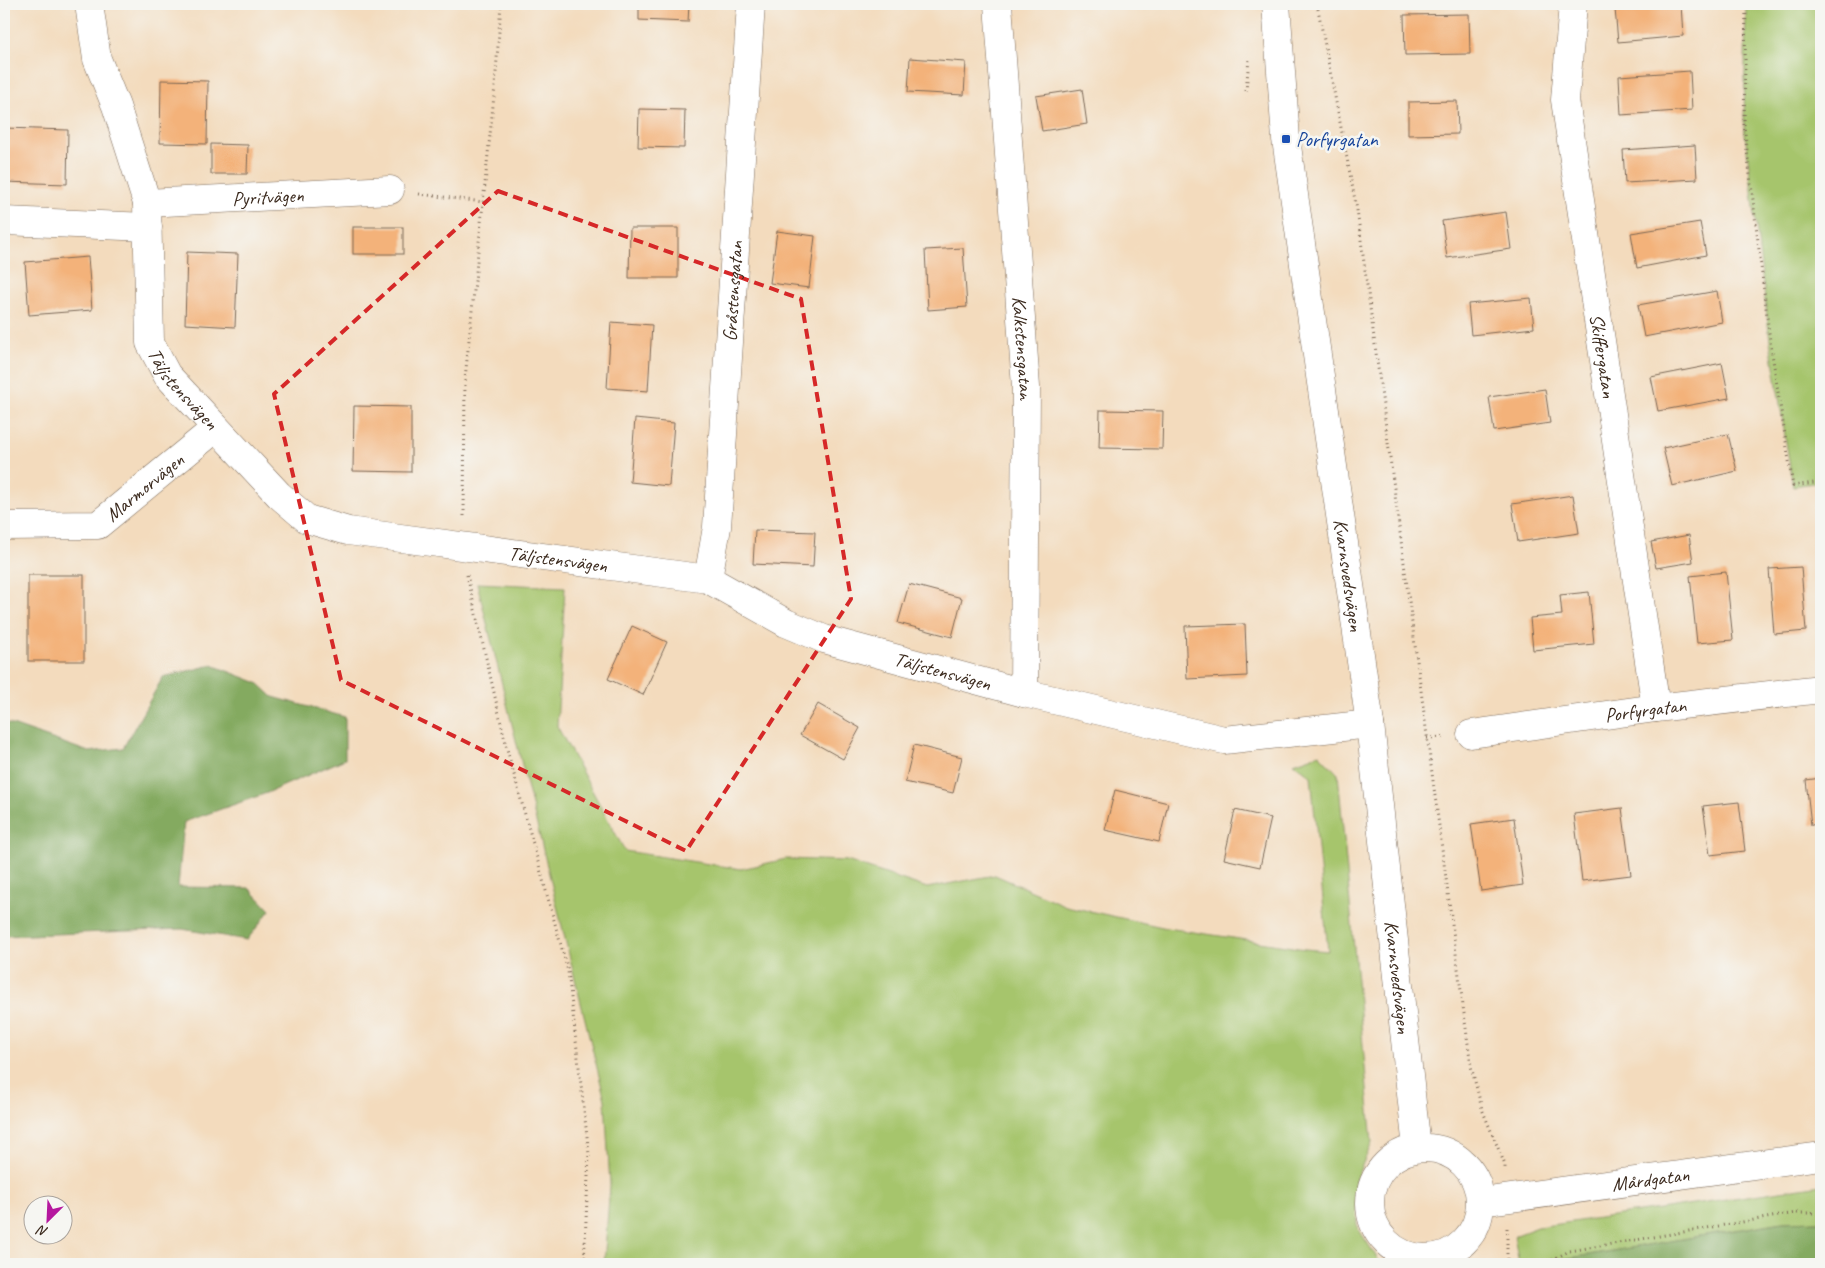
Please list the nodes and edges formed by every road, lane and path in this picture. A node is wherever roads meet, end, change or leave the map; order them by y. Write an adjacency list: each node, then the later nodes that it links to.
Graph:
1 (89, 4): 11 (street, Täljstensvägen)
2 (501, 4): 10 (path)
3 (751, 4): 17 (street, Gråstensgatan)
4 (998, 4): 19 (street, Kalkstensgatan)
5 (1276, 4): 21 (street, Kvarnsvedsvägen)
6 (1317, 4): 25 (path)
7 (1573, 4): 20 (street, Skiffergatan)
8 (1746, 4): 14 (path)
9 (390, 190): 10 (path); 11 (street, Pyritvägen)
10 (483, 202): 16 (path)
11 (148, 215): 12 (street, Pyritvägen); 13 (street, Täljstensvägen)
12 (4, 221)
13 (216, 428): 15 (street, Marmorvägen); 16 (street, Täljstensvägen)
14 (1821, 482)
15 (4, 526)
16 (464, 545): 17 (street, Täljstensvägen); 29 (path)
17 (708, 579): 19 (street, Täljstensvägen)
18 (1821, 689): 20 (street, Porfyrgatan)
19 (1024, 693): 21 (street, Täljstensvägen)
20 (1656, 708): 22 (street, Porfyrgatan)
21 (1370, 724): 23 (street, Kvarnsvedsvägen)
22 (1471, 734)
23 (1416, 1148): 26 (street); 28 (street)
24 (1821, 1156): 25 (street, Mårdgatan)
25 (1508, 1198): 26 (street, Mårdgatan); 30 (path)
26 (1480, 1202): 28 (street)
27 (1821, 1213): 31 (path)
28 (1423, 1261)
29 (584, 1264)
30 (1507, 1264)
31 (1543, 1264)

